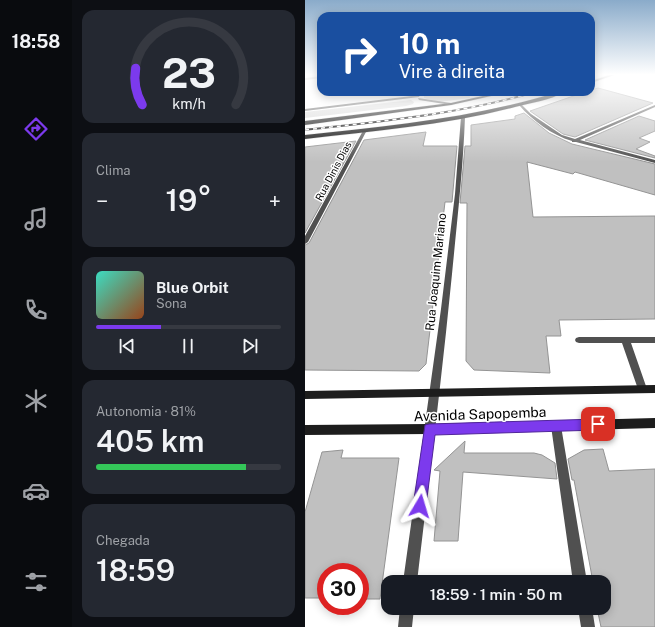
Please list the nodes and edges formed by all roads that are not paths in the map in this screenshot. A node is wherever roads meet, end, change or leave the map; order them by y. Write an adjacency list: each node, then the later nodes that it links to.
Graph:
1 (352, 104): 6 (street)
2 (416, 104): 7 (street)
3 (449, 104): 7 (main road)
4 (521, 105): 8 (main road); 12 (street)
5 (655, 106): 12 (street)
6 (305, 110)
7 (411, 110): 9 (main road)
8 (463, 117): 10 (main road); 20 (street, Rua Joaquim Mariano)
9 (305, 123)
10 (365, 130): 11 (main road); 14 (street, Rua Dinis Dias)
11 (305, 137)
12 (574, 141): 13 (street)
13 (655, 162)
14 (305, 242)
15 (579, 340): 16 (street)
16 (625, 340): 17 (street); 18 (street)
17 (655, 340)
18 (642, 389): 19 (main road, Avenida Sapopemba); 20 (main road, Avenida Sapopemba)
19 (655, 389)
20 (435, 394): 21 (main road, Avenida Sapopemba); 24 (street, Rua Joaquim Mariano)
21 (305, 395)
22 (655, 423): 23 (main road, Avenida Sapopemba)
23 (556, 426): 24 (main road, Avenida Sapopemba); 27 (street)
24 (429, 429): 25 (main road, Avenida Sapopemba); 26 (street, Rua Joaquim Mariano)
25 (305, 430)
26 (411, 575)
27 (579, 575)
28 (406, 615): 30 (street)
29 (586, 615): 31 (street)
30 (405, 627)
31 (588, 627)

